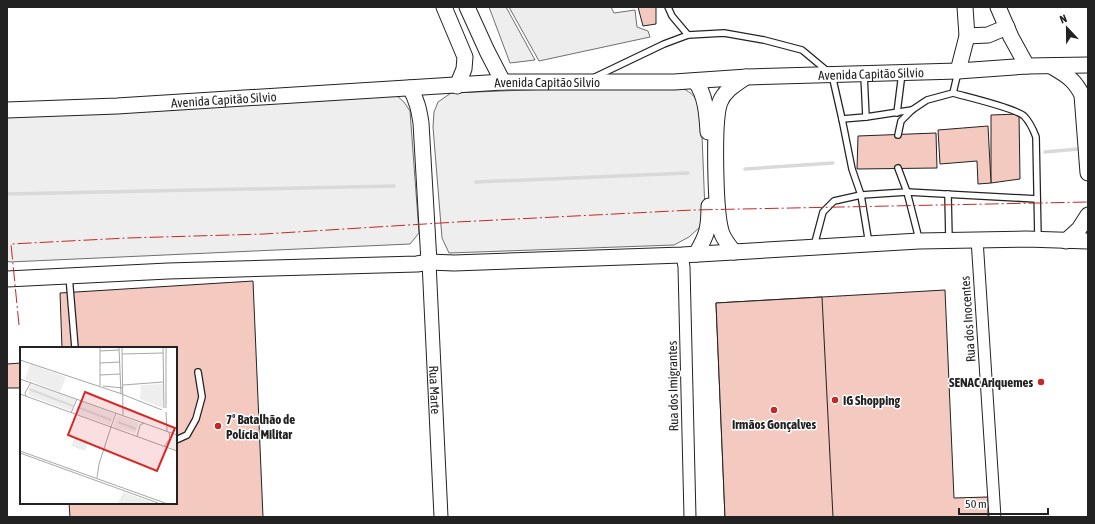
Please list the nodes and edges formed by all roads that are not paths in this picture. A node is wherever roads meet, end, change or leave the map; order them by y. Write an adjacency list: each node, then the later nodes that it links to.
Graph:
1 (444, 7): 20 (main road)
2 (467, 7): 18 (main road)
3 (668, 7): 7 (lane)
4 (965, 7): 8 (main road)
5 (998, 7): 6 (main road)
6 (1007, 27): 8 (main road); 10 (main road)
7 (688, 35): 15 (lane); 19 (lane)
8 (967, 36): 12 (main road)
9 (1088, 65): 11 (main road, Avenida Capitão Silvio)
10 (1027, 66): 11 (main road, Avenida Capitão Silvio); 12 (main road, Avenida Capitão Silvio)
11 (1051, 66): 30 (main road)
12 (958, 71): 13 (main road, Avenida Capitão Silvio); 22 (lane)
13 (902, 73): 14 (main road, Avenida Capitão Silvio); 25 (lane)
14 (864, 74): 15 (main road, Avenida Capitão Silvio); 26 (lane)
15 (832, 75): 16 (main road, Avenida Capitão Silvio); 27 (lane)
16 (747, 77): 17 (main road, Avenida Capitão Silvio); 44 (main road)
17 (695, 81): 19 (main road, Avenida Capitão Silvio); 45 (main road)
18 (503, 82): 19 (main road, Avenida Capitão Silvio); 20 (main road, Avenida Capitão Silvio)
19 (586, 82)
20 (457, 86): 21 (main road, Avenida Capitão Silvio)
21 (410, 88): 23 (main road, Avenida Capitão Silvio); 46 (main road)
22 (953, 93): 24 (lane); 34 (lane)
23 (7, 110)
24 (912, 110): 25 (lane); 28 (lane)
25 (897, 113): 26 (lane)
26 (866, 117): 27 (lane)
27 (842, 119): 33 (lane)
28 (898, 134)
29 (898, 168): 31 (lane)
30 (1088, 174)
31 (907, 192): 32 (lane); 33 (lane); 39 (lane)
32 (948, 194): 34 (lane); 40 (lane)
33 (861, 195): 42 (lane); 43 (lane)
34 (1037, 199): 37 (lane)
35 (1088, 215): 41 (main road)
36 (977, 239): 37 (main road); 40 (main road); 54 (street, Rua dos Inocentes)
37 (1038, 239): 41 (main road)
38 (1088, 240): 41 (main road)
39 (919, 241): 40 (main road); 42 (main road)
40 (949, 241)
41 (1066, 241)
42 (869, 245): 43 (main road)
43 (813, 248): 44 (main road)
44 (734, 252): 45 (main road)
45 (689, 255): 46 (main road); 53 (street, Rua dos Imigrantes)
46 (429, 262): 47 (main road); 52 (street, Rua Marte)
47 (69, 276): 48 (main road); 49 (lane)
48 (7, 278)
49 (75, 347)
50 (198, 372): 51 (lane)
51 (177, 440)
52 (441, 517)
53 (690, 517)
54 (995, 517)

